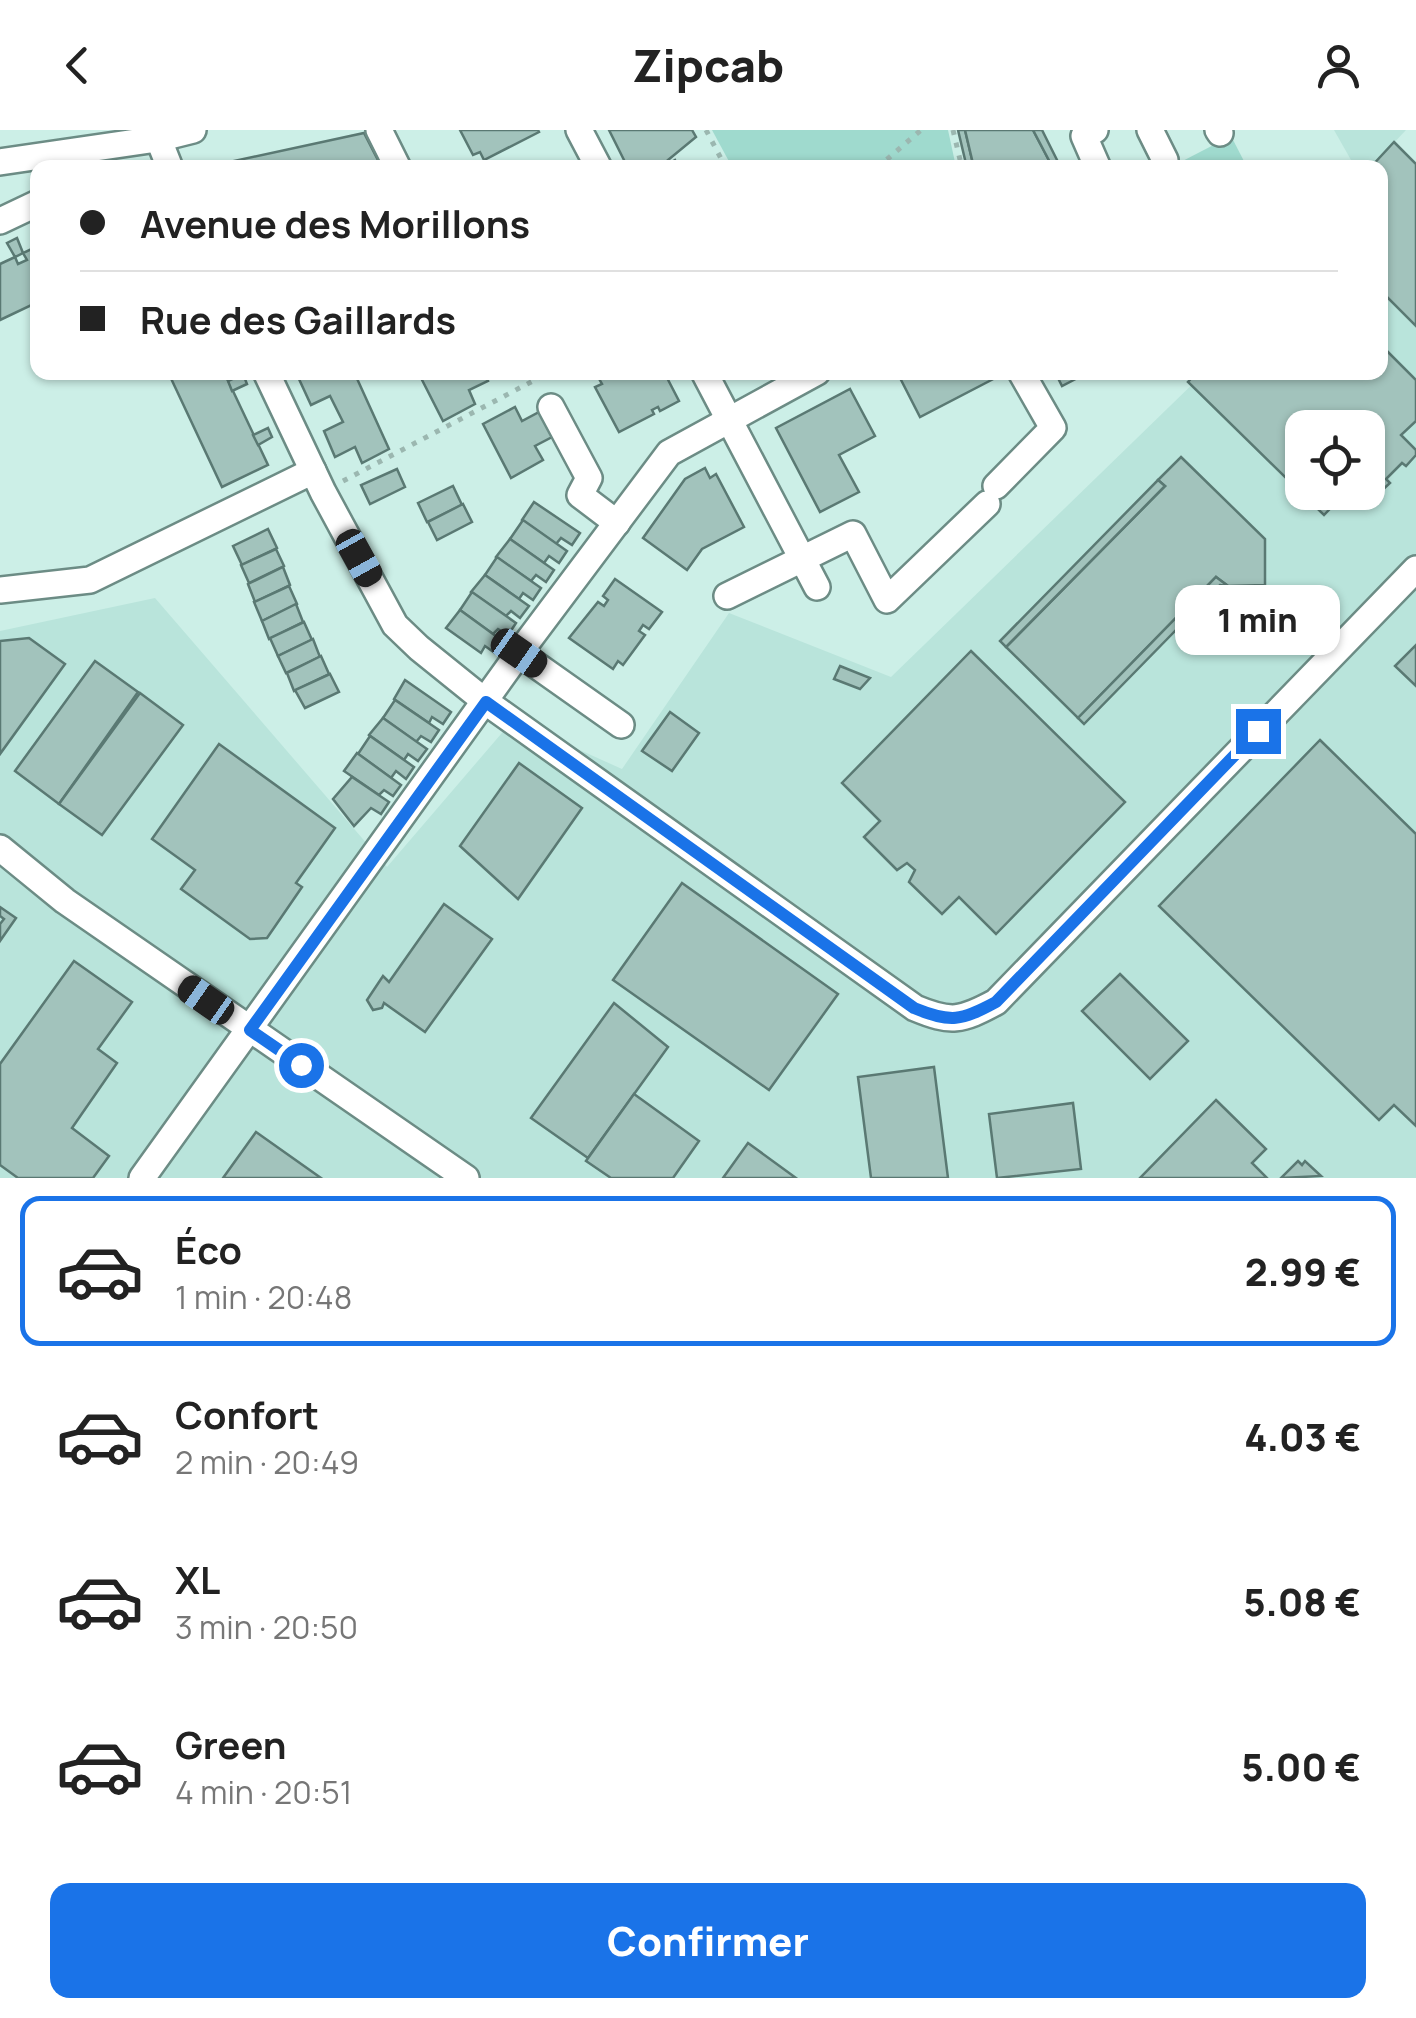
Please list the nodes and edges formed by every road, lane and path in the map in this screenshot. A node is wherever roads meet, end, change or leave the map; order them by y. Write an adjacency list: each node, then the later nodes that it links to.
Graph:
1 (193, 130): 9 (street)
2 (379, 130): 12 (street)
3 (579, 130): 13 (street)
4 (706, 130): 14 (path)
5 (920, 130): 15 (path)
6 (953, 130): 16 (path)
7 (1095, 130): 17 (street)
8 (1150, 130): 18 (street)
9 (156, 134): 10 (street); 11 (street)
10 (55, 160)
11 (167, 160)
12 (394, 160)
13 (594, 160)
14 (722, 160)
15 (885, 160)
16 (960, 160)
17 (1094, 160)
18 (1165, 160)
19 (30, 161): 20 (street)
20 (0, 162)
21 (30, 207): 22 (street)
22 (0, 221)
23 (270, 380): 30 (street)
24 (533, 380): 30 (path)
25 (708, 380): 29 (street)
26 (802, 380): 29 (street)
27 (1026, 380): 32 (street)
28 (551, 407): 31 (street)
29 (728, 418): 31 (street); 32 (street)
30 (318, 481): 35 (street); 38 (street)
31 (617, 522): 37 (street)
32 (802, 558): 34 (street); 36 (street)
33 (1416, 570): 38 (street)
34 (817, 587)
35 (0, 590)
36 (727, 596)
37 (519, 653): 38 (street); 39 (street)
38 (486, 702): 41 (street)
39 (620, 724)
40 (0, 848): 41 (street)
41 (250, 1030): 42 (street); 43 (street)
42 (142, 1178)
43 (466, 1178)

